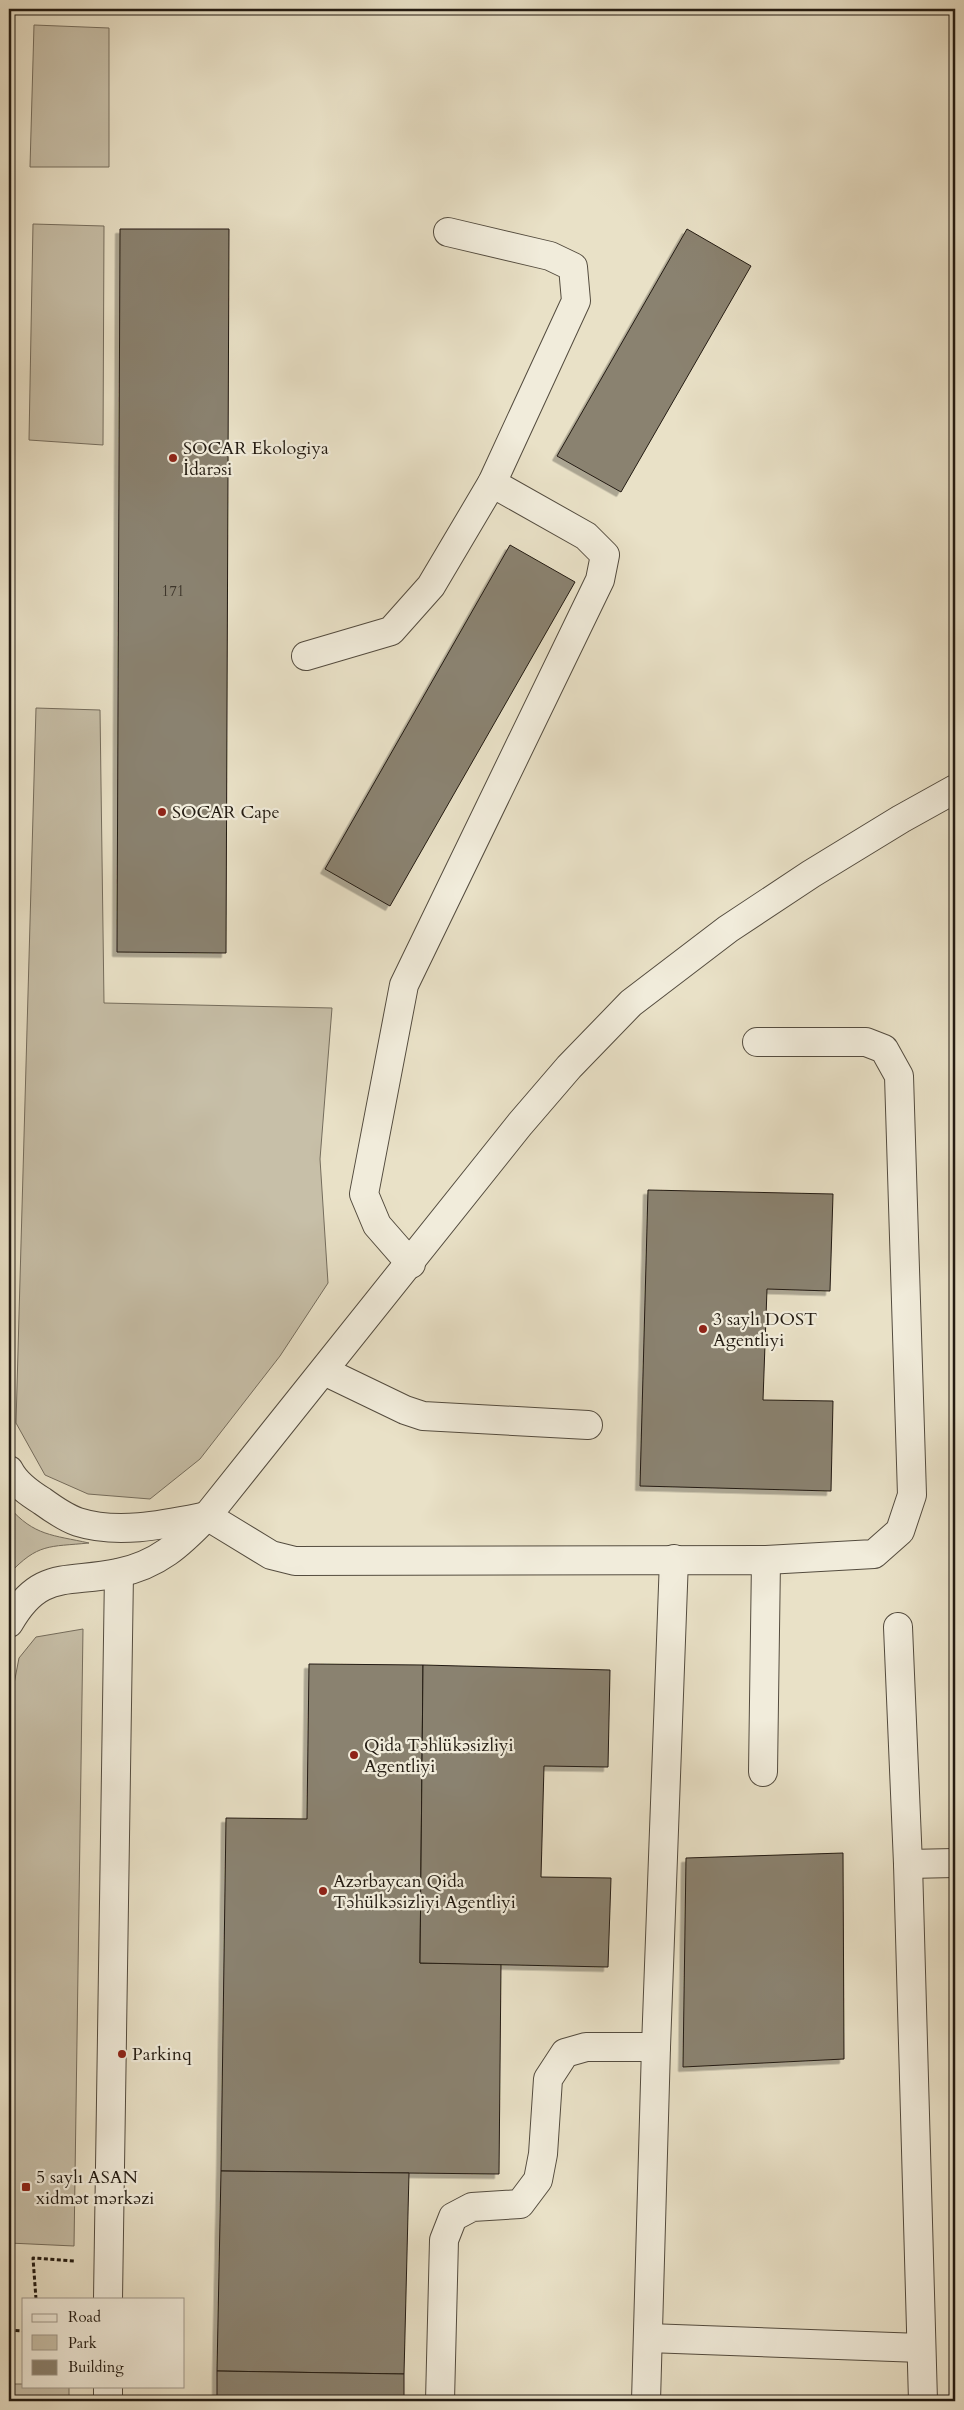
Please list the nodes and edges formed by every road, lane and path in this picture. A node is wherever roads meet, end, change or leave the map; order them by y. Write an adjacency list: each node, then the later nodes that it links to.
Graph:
1 (448, 232): 2 (street)
2 (492, 483): 3 (street); 6 (street)
3 (306, 656)
4 (955, 790): 6 (street)
5 (757, 1042): 12 (street)
6 (410, 1264): 7 (street)
7 (324, 1372): 8 (street); 10 (street)
8 (588, 1424)
9 (9, 1470): 10 (street)
10 (207, 1516): 11 (street); 13 (street)
11 (674, 1560): 12 (street); 19 (street)
12 (766, 1560): 16 (street)
13 (118, 1573): 14 (street); 22 (street)
14 (9, 1623)
15 (898, 1627): 18 (street)
16 (763, 1772)
17 (955, 1863): 18 (street)
18 (908, 1864): 26 (street)
19 (656, 2047): 25 (street); 29 (street)
20 (34, 2258): 21 (path)
21 (36, 2298)
22 (108, 2298)
23 (9, 2330): 24 (path)
24 (22, 2331)
25 (648, 2338): 26 (street); 30 (street)
26 (921, 2348): 31 (street)
27 (108, 2388): 28 (street)
28 (108, 2401)
29 (440, 2401)
30 (646, 2401)
31 (923, 2401)

